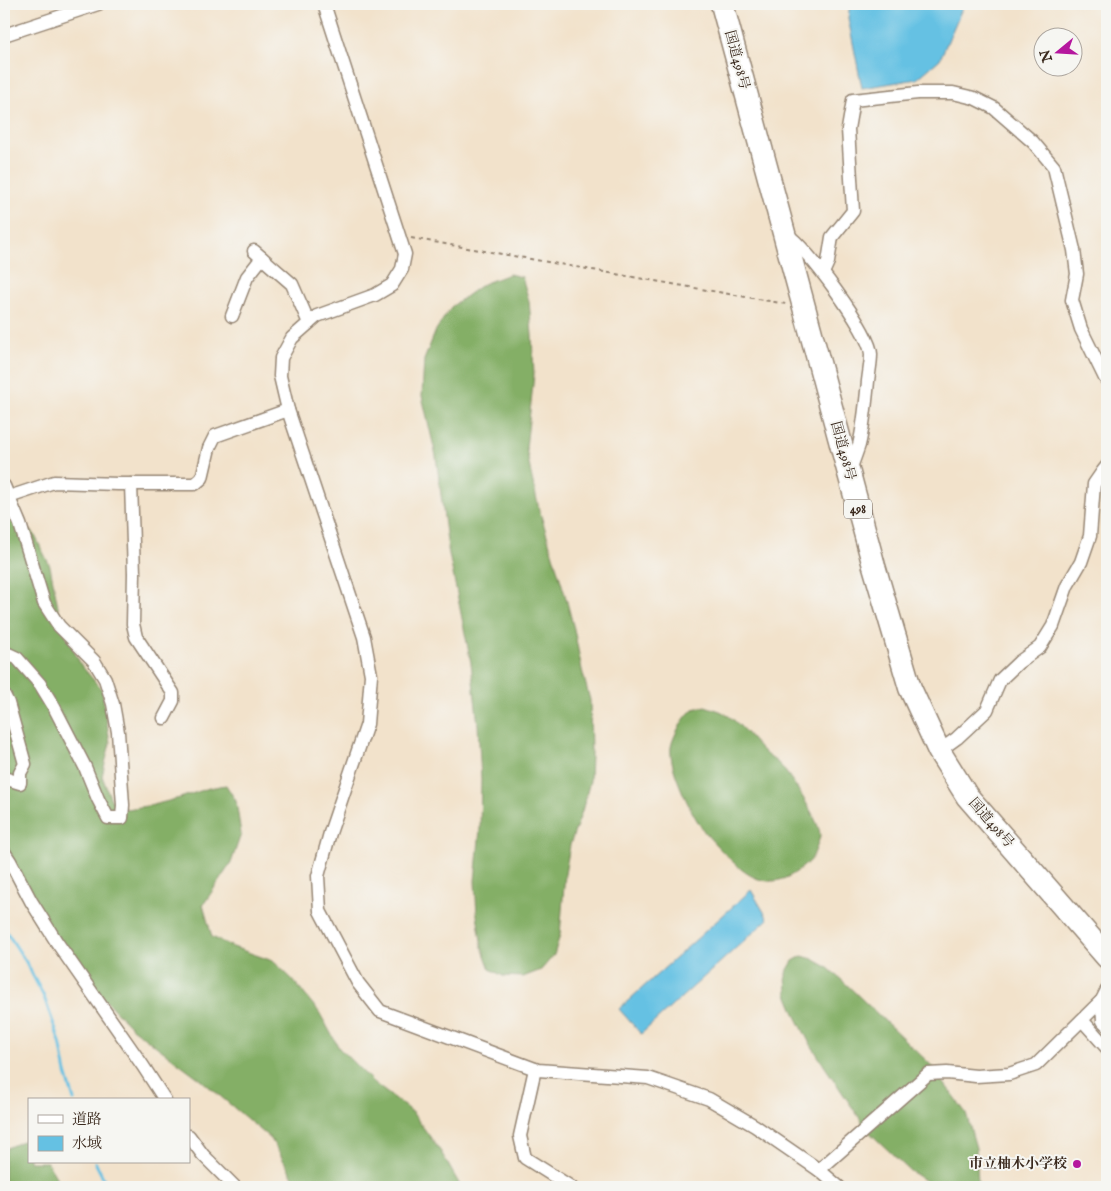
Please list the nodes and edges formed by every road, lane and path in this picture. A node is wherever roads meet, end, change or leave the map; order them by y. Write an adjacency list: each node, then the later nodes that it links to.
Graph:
1 (98, 4): 4 (street)
2 (324, 4): 6 (street)
3 (722, 4): 5 (highway, 国道498号 / 498)
4 (4, 35)
5 (784, 233): 7 (street); 8 (highway, 国道498号 / 498)
6 (400, 236): 8 (path); 10 (street)
7 (823, 273): 11 (street); 14 (street)
8 (803, 307): 14 (highway, 国道498号 / 498)
9 (232, 316): 10 (street)
10 (309, 323): 12 (street)
11 (1107, 380)
12 (288, 410): 15 (street); 28 (street)
13 (1107, 466): 20 (street)
14 (849, 473): 20 (highway, 国道498号 / 498)
15 (131, 484): 16 (street); 19 (street)
16 (6, 492): 17 (street)
17 (4, 652)
18 (4, 695): 21 (street)
19 (164, 718)
20 (939, 751): 23 (highway, 国道498号 / 498)
21 (4, 778)
22 (4, 852): 29 (street)
23 (1107, 957)
24 (1104, 995): 25 (street); 26 (street)
25 (1082, 1020): 27 (street); 31 (street)
26 (1107, 1025)
27 (1107, 1048)
28 (535, 1069): 31 (street); 33 (street)
29 (164, 1098)
30 (190, 1137): 32 (street)
31 (819, 1170): 34 (street)
32 (235, 1187)
33 (570, 1187)
34 (839, 1187)

